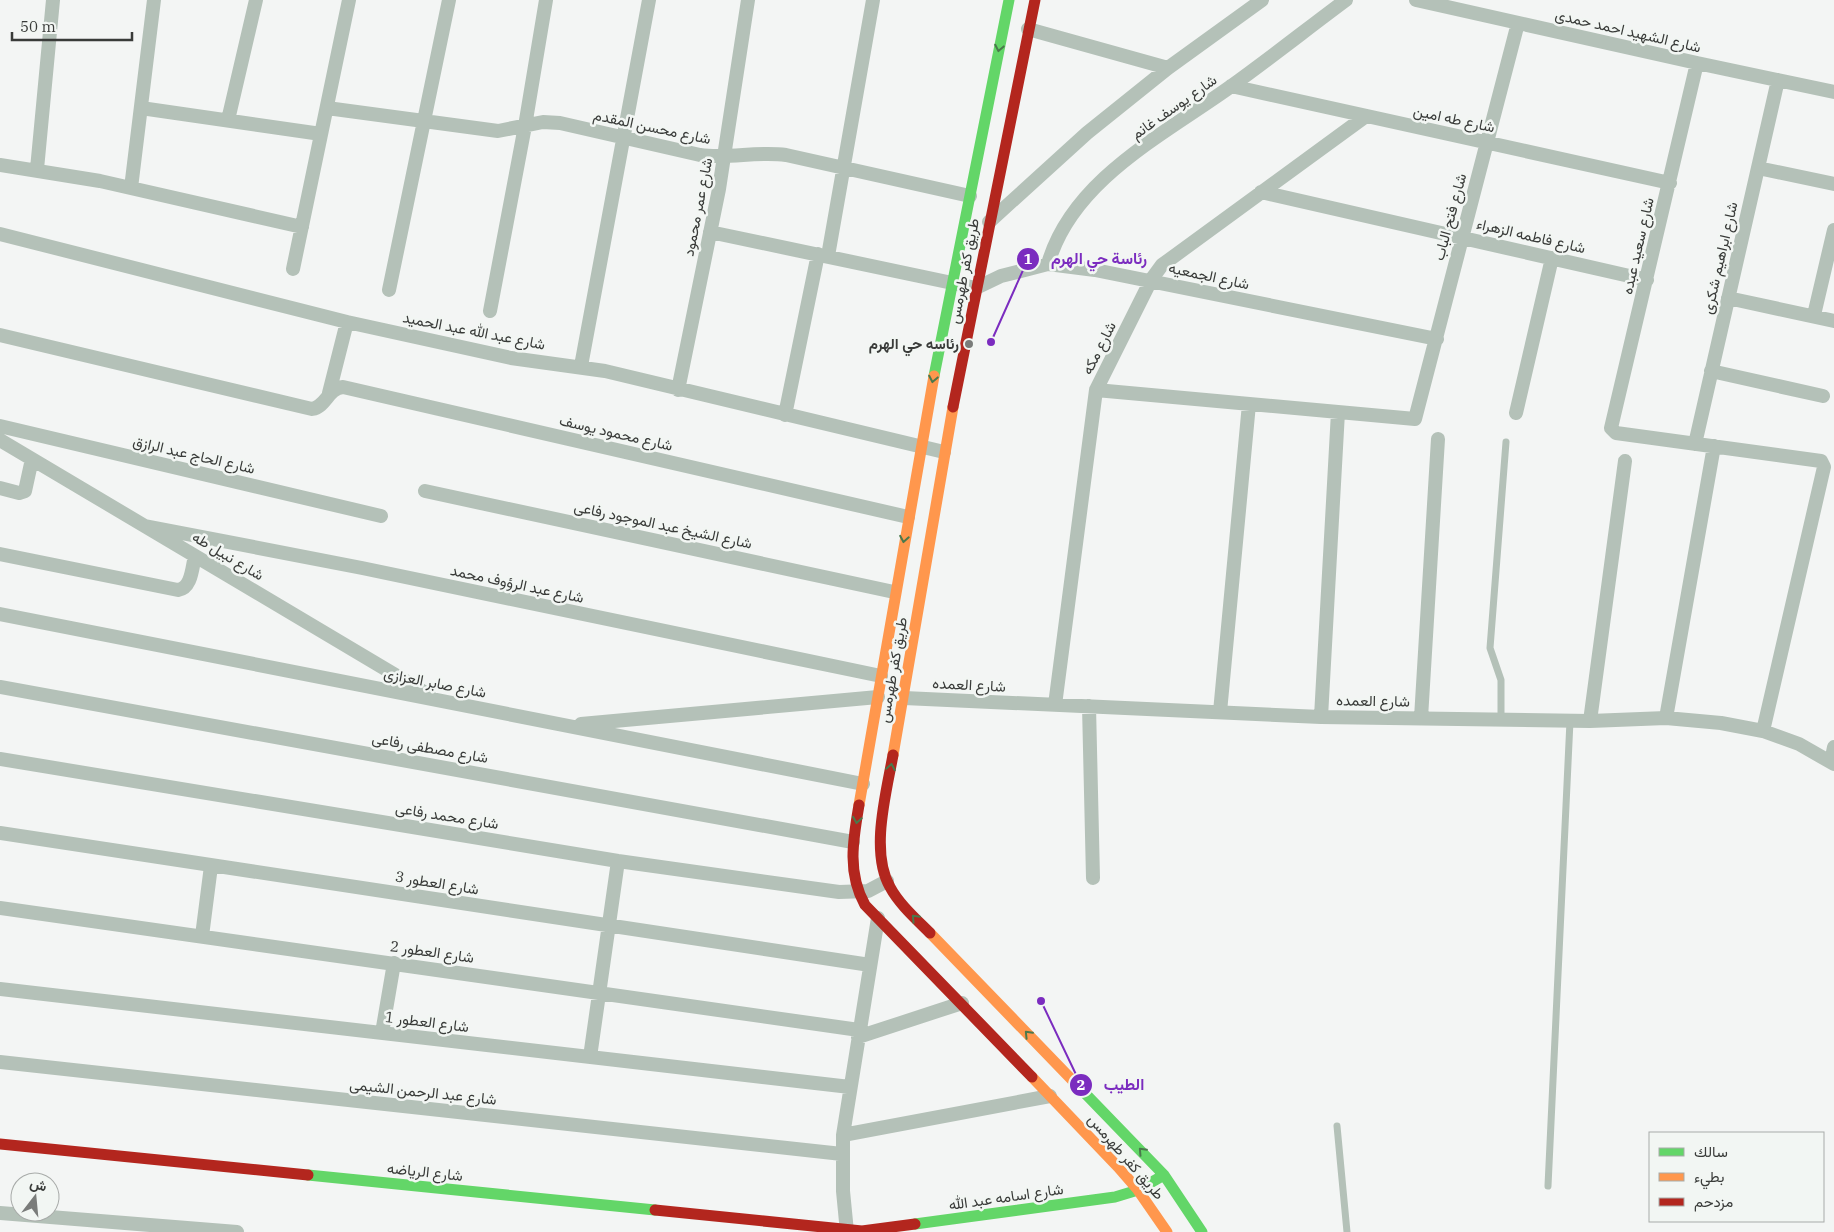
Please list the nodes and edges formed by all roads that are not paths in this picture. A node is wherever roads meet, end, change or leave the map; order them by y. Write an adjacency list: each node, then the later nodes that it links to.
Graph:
1 (53, 0): 35 (street)
2 (154, 0): 22 (street)
3 (256, 0): 25 (street)
4 (349, 0): 23 (street)
5 (449, 0): 26 (street)
6 (546, 0): 27 (street)
7 (649, 0): 29 (street)
8 (748, 0): 31 (street, شارع عمر محمود)
9 (874, 0): 33 (street)
10 (1009, 0): 40 (street, طريق كفر طهرمس, one-way to 40)
11 (1034, 0): 16 (street, طريق كفر طهرمس)
12 (1262, 0): 18 (street)
13 (1346, 0): 20 (street, شارع يوسف غانم)
14 (1416, 0): 15 (street, شارع الشهيد احمد حمدى)
15 (1518, 23): 17 (street, شارع الشهيد احمد حمدى); 30 (street, شارع فتح الباب)
16 (1028, 29): 18 (street); 41 (street, طريق كفر طهرمس)
17 (1698, 64): 19 (street, شارع الشهيد احمد حمدى); 36 (street, شارع سعيد عبده)
18 (1168, 68): 41 (street)
19 (1778, 80): 21 (street, شارع الشهيد احمد حمدى); 34 (street, شارع ابراهيم شكرى)
20 (1231, 86): 24 (street, شارع طه امين); 49 (street, شارع يوسف غانم)
21 (1834, 92)
22 (141, 108): 25 (street); 38 (street)
23 (327, 108): 26 (street, شارع محسن المقدم); 28 (street)
24 (1366, 116): 30 (street, شارع طه امين); 39 (street, شارع مكه)
25 (228, 120): 28 (street)
26 (425, 122): 27 (street, شارع محسن المقدم); 55 (street)
27 (526, 126): 29 (street, شارع محسن المقدم); 57 (street)
28 (321, 134): 42 (street)
29 (624, 138): 31 (street, شارع محسن المقدم); 63 (street)
30 (1487, 143): 36 (street, شارع طه امين); 46 (street, شارع فتح الباب)
31 (724, 156): 33 (street, شارع محسن المقدم); 44 (street, شارع عمر محمود)
32 (0, 165): 35 (street)
33 (844, 168): 40 (street, شارع محسن المقدم); 47 (street)
34 (1758, 168): 37 (street); 56 (street, شارع ابراهيم شكرى)
35 (37, 169): 38 (street)
36 (1670, 183): 52 (street, شارع سعيد عبده)
37 (1834, 184)
38 (131, 188): 42 (street)
39 (1261, 192): 46 (street, شارع فاطمه الزهراء); 51 (street, شارع مكه)
40 (970, 196): 53 (street, طريق كفر طهرمس)
41 (989, 222): 54 (street, طريق كفر طهرمس)
42 (302, 227): 50 (street)
43 (1834, 230): 58 (street)
44 (710, 232): 47 (street); 65 (street, شارع عمر محمود)
45 (0, 234): 60 (street, شارع عبد الله عبد الحميد)
46 (1462, 237): 48 (street, شارع فاطمه الزهراء); 62 (street, شارع فتح الباب)
47 (823, 255): 53 (street); 72 (street)
48 (1552, 258): 52 (street, شارع فاطمه الزهراء); 71 (street)
49 (1048, 264): 51 (street, شارع الجمعيه); 54 (street, شارع الجمعيه)
50 (293, 270)
51 (1151, 280): 62 (street, شارع الجمعيه); 66 (street, شارع مكه)
52 (1647, 280): 77 (street, شارع سعيد عبده)
53 (953, 283): 54 (street); 79 (street, طريق كفر طهرمس, one-way to 79)
54 (976, 288): 80 (street, طريق كفر طهرمس)
55 (389, 290)
56 (1728, 298): 58 (street); 64 (street, شارع ابراهيم شكرى)
57 (490, 311)
58 (1814, 315): 59 (street)
59 (1834, 321)
60 (347, 322): 63 (street, شارع عبد الله عبد الحميد); 68 (street)
61 (0, 335): 68 (street, شارع محمود يوسف)
62 (1436, 338): 70 (street, شارع فتح الباب)
63 (581, 366): 65 (street, شارع عبد الله عبد الحميد)
64 (1711, 371): 67 (street); 77 (street, شارع ابراهيم شكرى)
65 (678, 390): 72 (street, شارع عبد الله عبد الحميد)
66 (1096, 390): 69 (street); 97 (street, شارع مكه)
67 (1823, 396)
68 (327, 398): 86 (street, شارع محمود يوسف)
69 (1249, 404): 70 (street); 99 (street)
70 (1338, 412): 100 (street)
71 (1516, 413)
72 (785, 415): 79 (street, شارع عبد الله عبد الحميد)
73 (0, 426): 85 (street, شارع الحاج عبد الرازق)
74 (1438, 439): 101 (street)
75 (0, 440): 81 (street, شارع نبيل طه)
76 (1506, 442): 103 (lane)
77 (1695, 444): 78 (street)
78 (1714, 446): 102 (street); 107 (street)
79 (920, 447): 80 (street, شارع عبد الله عبد الحميد); 86 (street, طريق كفر طهرمس)
80 (944, 452): 95 (street, طريق كفر طهرمس)
81 (32, 459): 83 (street); 87 (street, شارع نبيل طه)
82 (1624, 461): 105 (street)
83 (0, 488)
84 (425, 491): 90 (street, شارع الشيخ عبد الموجود رفاعى)
85 (381, 516)
86 (908, 517): 90 (street, طريق كفر طهرمس, one-way to 90)
87 (145, 526): 89 (street, شارع نبيل طه); 92 (street, شارع عبد الرؤوف محمد)
88 (0, 554): 89 (street)
89 (195, 556): 96 (street, شارع نبيل طه)
90 (894, 592): 92 (street, طريق كفر طهرمس)
91 (0, 614): 96 (street, شارع صابر العزازى)
92 (880, 676): 94 (street, طريق كفر طهرمس)
93 (0, 687): 113 (street, شارع مصطفى رفاعى)
94 (878, 697): 106 (street); 111 (street, طريق كفر طهرمس)
95 (904, 698): 97 (street, شارع العمده); 117 (street, طريق كفر طهرمس, one-way to 95)
96 (439, 700): 106 (street, شارع صابر العزازى)
97 (1055, 705): 98 (street, شارع العمده)
98 (1089, 706): 99 (street, شارع العمده); 116 (street)
99 (1220, 712): 100 (street, شارع العمده)
100 (1321, 717): 101 (street, شارع العمده)
101 (1421, 718): 103 (street, شارع العمده)
102 (1666, 718): 105 (street, شارع العمده); 107 (street, شارع العمده)
103 (1501, 721): 104 (street, شارع العمده)
104 (1570, 721): 105 (street, شارع العمده); 139 (lane)
105 (1590, 721)
106 (566, 725): 111 (street, شارع صابر العزازى)
107 (1763, 731): 110 (street, شارع العمده)
108 (1834, 747): 110 (street)
109 (0, 759): 114 (street, شارع محمد رفاعى)
110 (1832, 763)
111 (863, 784): 113 (street, طريق كفر طهرمس, one-way to 113)
112 (0, 834): 115 (street, شارع العطور 3)
113 (853, 842): 118 (street, طريق كفر طهرمس)
114 (618, 861): 118 (street, شارع محمد رفاعى); 121 (street)
115 (212, 866): 121 (street, شارع العطور 3); 122 (street)
116 (1093, 878)
117 (886, 881): 118 (street, شارع محمد رفاعى); 138 (street, طريق كفر طهرمس, one-way to 117)
118 (857, 893): 120 (street, طريق كفر طهرمس)
119 (0, 908): 122 (street, شارع العطور 2)
120 (878, 918): 124 (street); 127 (street, طريق كفر طهرمس)
121 (609, 926): 124 (street, شارع العطور 3); 126 (street)
122 (202, 936): 123 (street, شارع العطور 2)
123 (394, 964): 126 (street, شارع العطور 2); 128 (street)
124 (870, 965): 129 (street)
125 (0, 989): 128 (street, شارع العطور 1)
126 (599, 993): 129 (street, شارع العطور 2); 130 (street)
127 (962, 1003): 129 (street, شارع العطور 2); 133 (street, طريق كفر طهرمس)
128 (382, 1033): 130 (street, شارع العطور 1)
129 (859, 1034): 132 (street)
130 (590, 1057): 132 (street, شارع العطور 1)
131 (0, 1062): 137 (street, شارع عبد الرحمن الشيمى)
132 (850, 1087): 135 (street)
133 (1050, 1096): 135 (street); 140 (street, طريق كفر طهرمس)
134 (1337, 1126): 146 (lane)
135 (843, 1135): 137 (street)
136 (0, 1144): 142 (street, شارع الرياضه)
137 (842, 1154): 142 (street)
138 (1164, 1175): 140 (street, شارع اسامه عبد الله); 145 (street, طريق كفر طهرمس)
139 (1548, 1186)
140 (1138, 1190): 142 (street, شارع اسامه عبد الله); 144 (street, طريق كفر طهرمس)
141 (0, 1213): 143 (street)
142 (847, 1231)
143 (237, 1232)
144 (1167, 1232)
145 (1202, 1232)
146 (1346, 1232)

